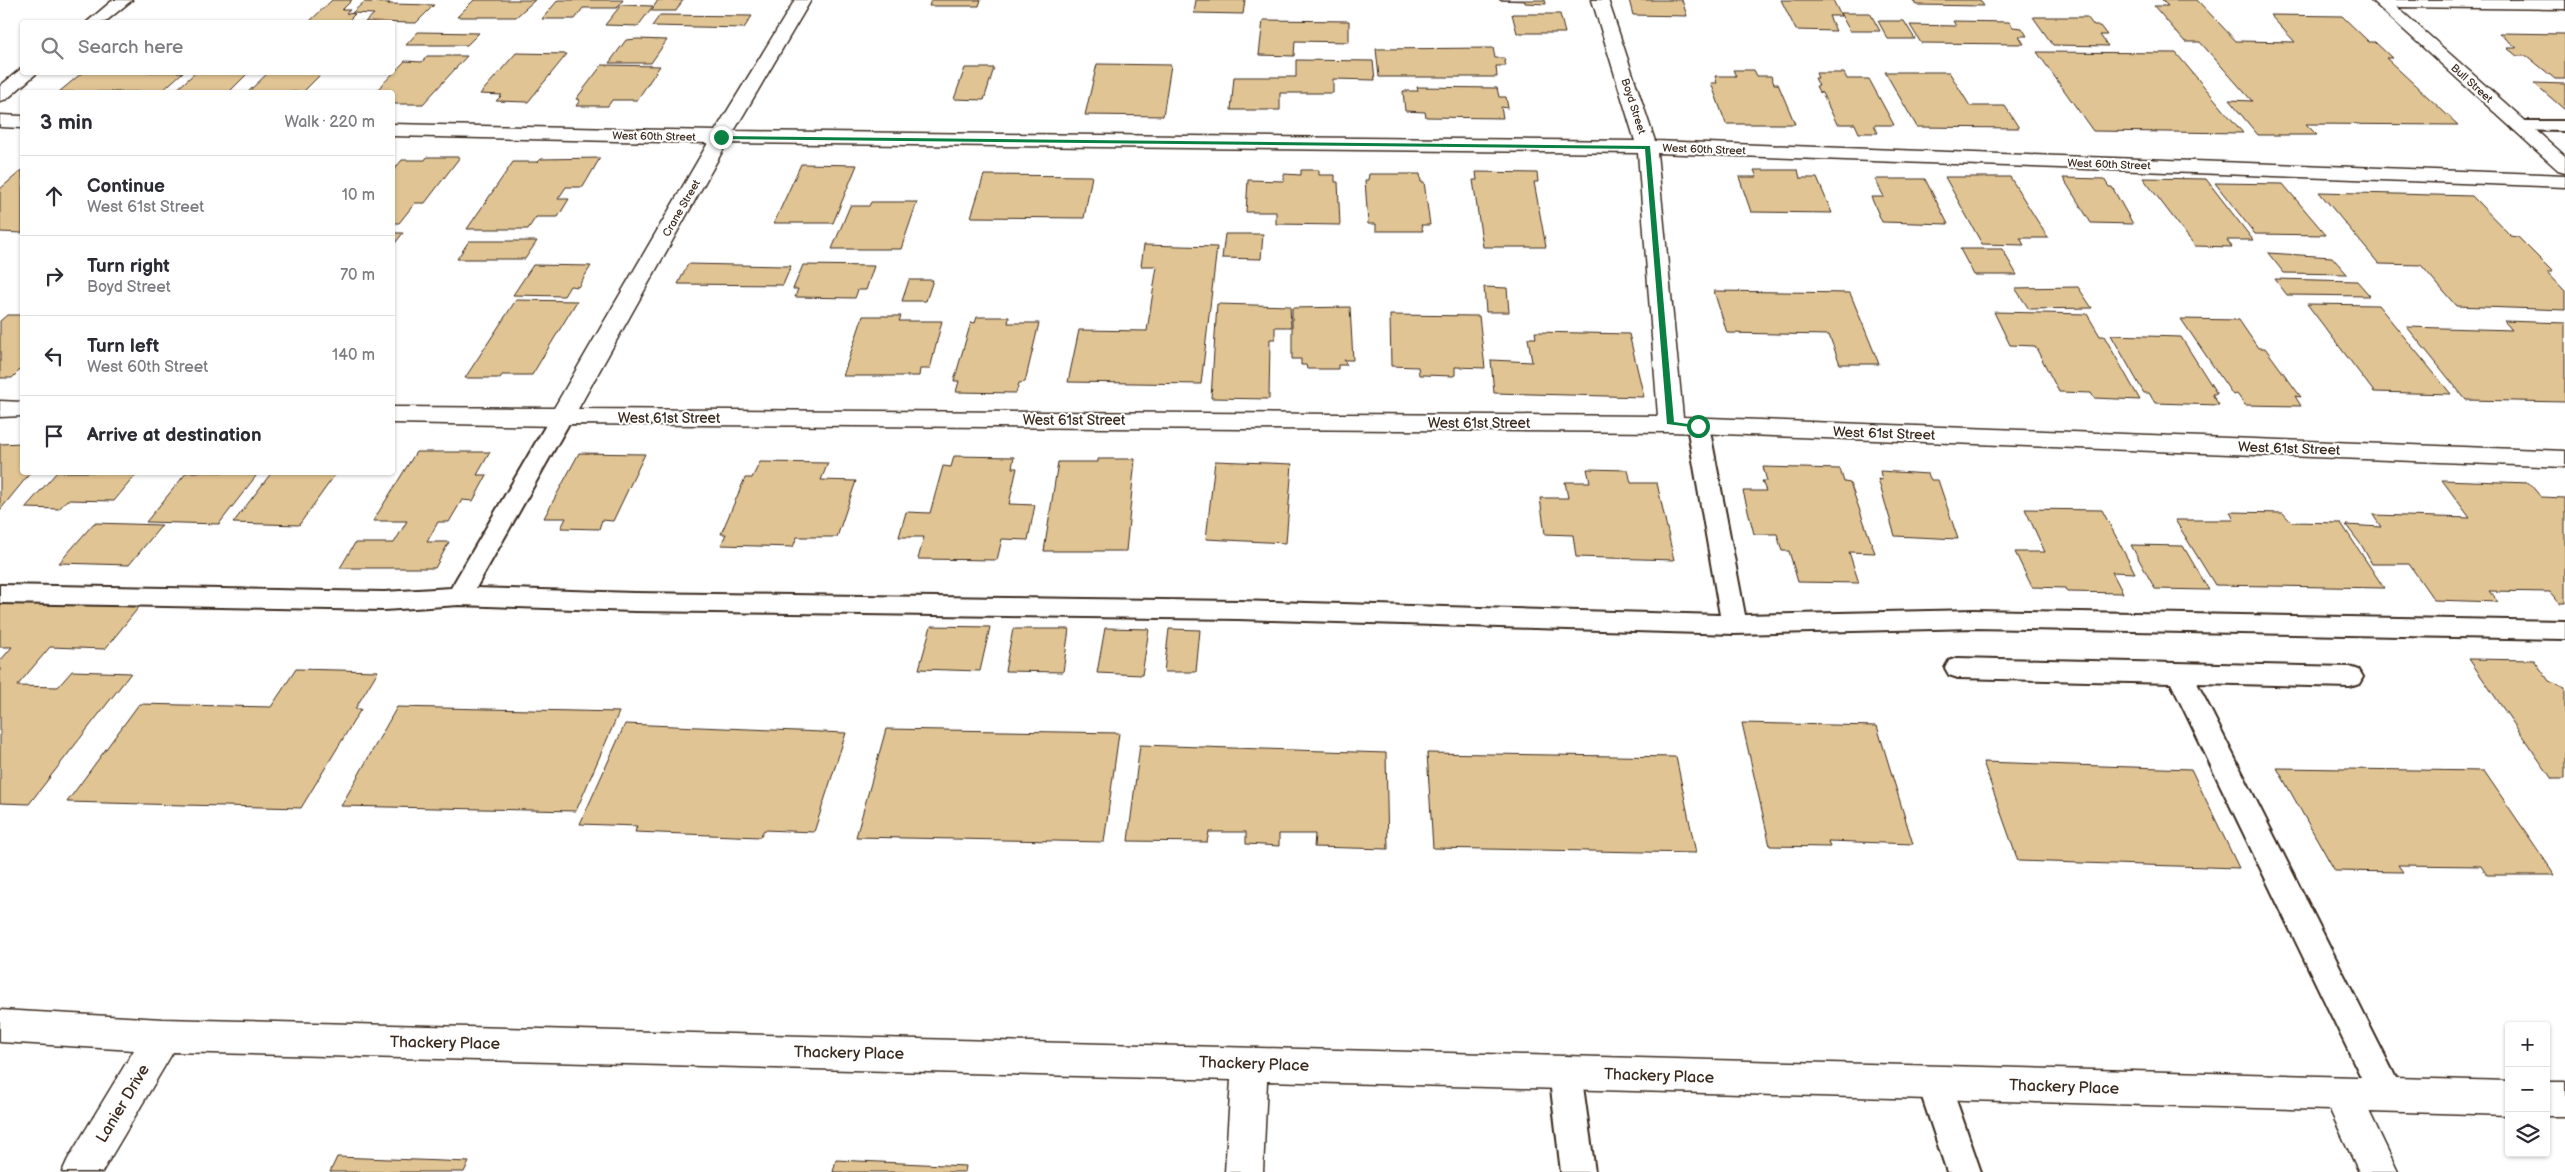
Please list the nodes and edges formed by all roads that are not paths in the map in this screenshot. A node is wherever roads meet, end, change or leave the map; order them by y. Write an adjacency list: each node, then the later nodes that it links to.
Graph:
1 (124, 0): 6 (street)
2 (803, 0): 14 (street, Crane Street)
3 (1600, 0): 15 (street, Boyd Street)
4 (2381, 1): 5 (street); 11 (street, Bull Street)
5 (2565, 4)
6 (97, 20)
7 (25, 75): 8 (street)
8 (0, 95)
9 (0, 121): 10 (street)
10 (20, 122)
11 (2520, 126): 12 (lane); 16 (street, Bull Street)
12 (2565, 126)
13 (395, 130): 14 (street, West 60th Street)
14 (721, 137): 15 (street, West 60th Street); 21 (street, Crane Street)
15 (1648, 147): 17 (street, West 60th Street); 22 (street, Boyd Street)
16 (2565, 166)
17 (2565, 181)
18 (0, 409): 19 (street)
19 (20, 409)
20 (395, 415): 21 (street, West 61st Street)
21 (562, 418): 22 (street, West 61st Street); 26 (lane)
22 (1671, 424): 23 (street, West 61st Street)
23 (1698, 426): 24 (street, West 61st Street); 27 (lane)
24 (2565, 459)
25 (0, 594): 26 (lane)
26 (458, 596): 27 (lane)
27 (1734, 625): 28 (lane)
28 (2564, 631)
29 (1958, 668): 30 (lane)
30 (2179, 673): 31 (lane); 38 (lane)
31 (2350, 677)
32 (0, 1026): 33 (street, Thackery Place)
33 (163, 1034): 34 (street, Thackery Place); 42 (street, Lanier Drive)
34 (1250, 1063): 35 (street, Thackery Place); 43 (street)
35 (1565, 1072): 36 (street, Thackery Place); 44 (lane)
36 (1934, 1082): 37 (street, Thackery Place); 45 (lane)
37 (2341, 1094): 38 (street, Thackery Place); 46 (street)
38 (2387, 1095): 39 (street, Thackery Place)
39 (2505, 1098)
40 (2550, 1099): 41 (street)
41 (2565, 1099)
42 (81, 1172)
43 (1244, 1172)
44 (1578, 1172)
45 (1964, 1172)
46 (2379, 1172)

